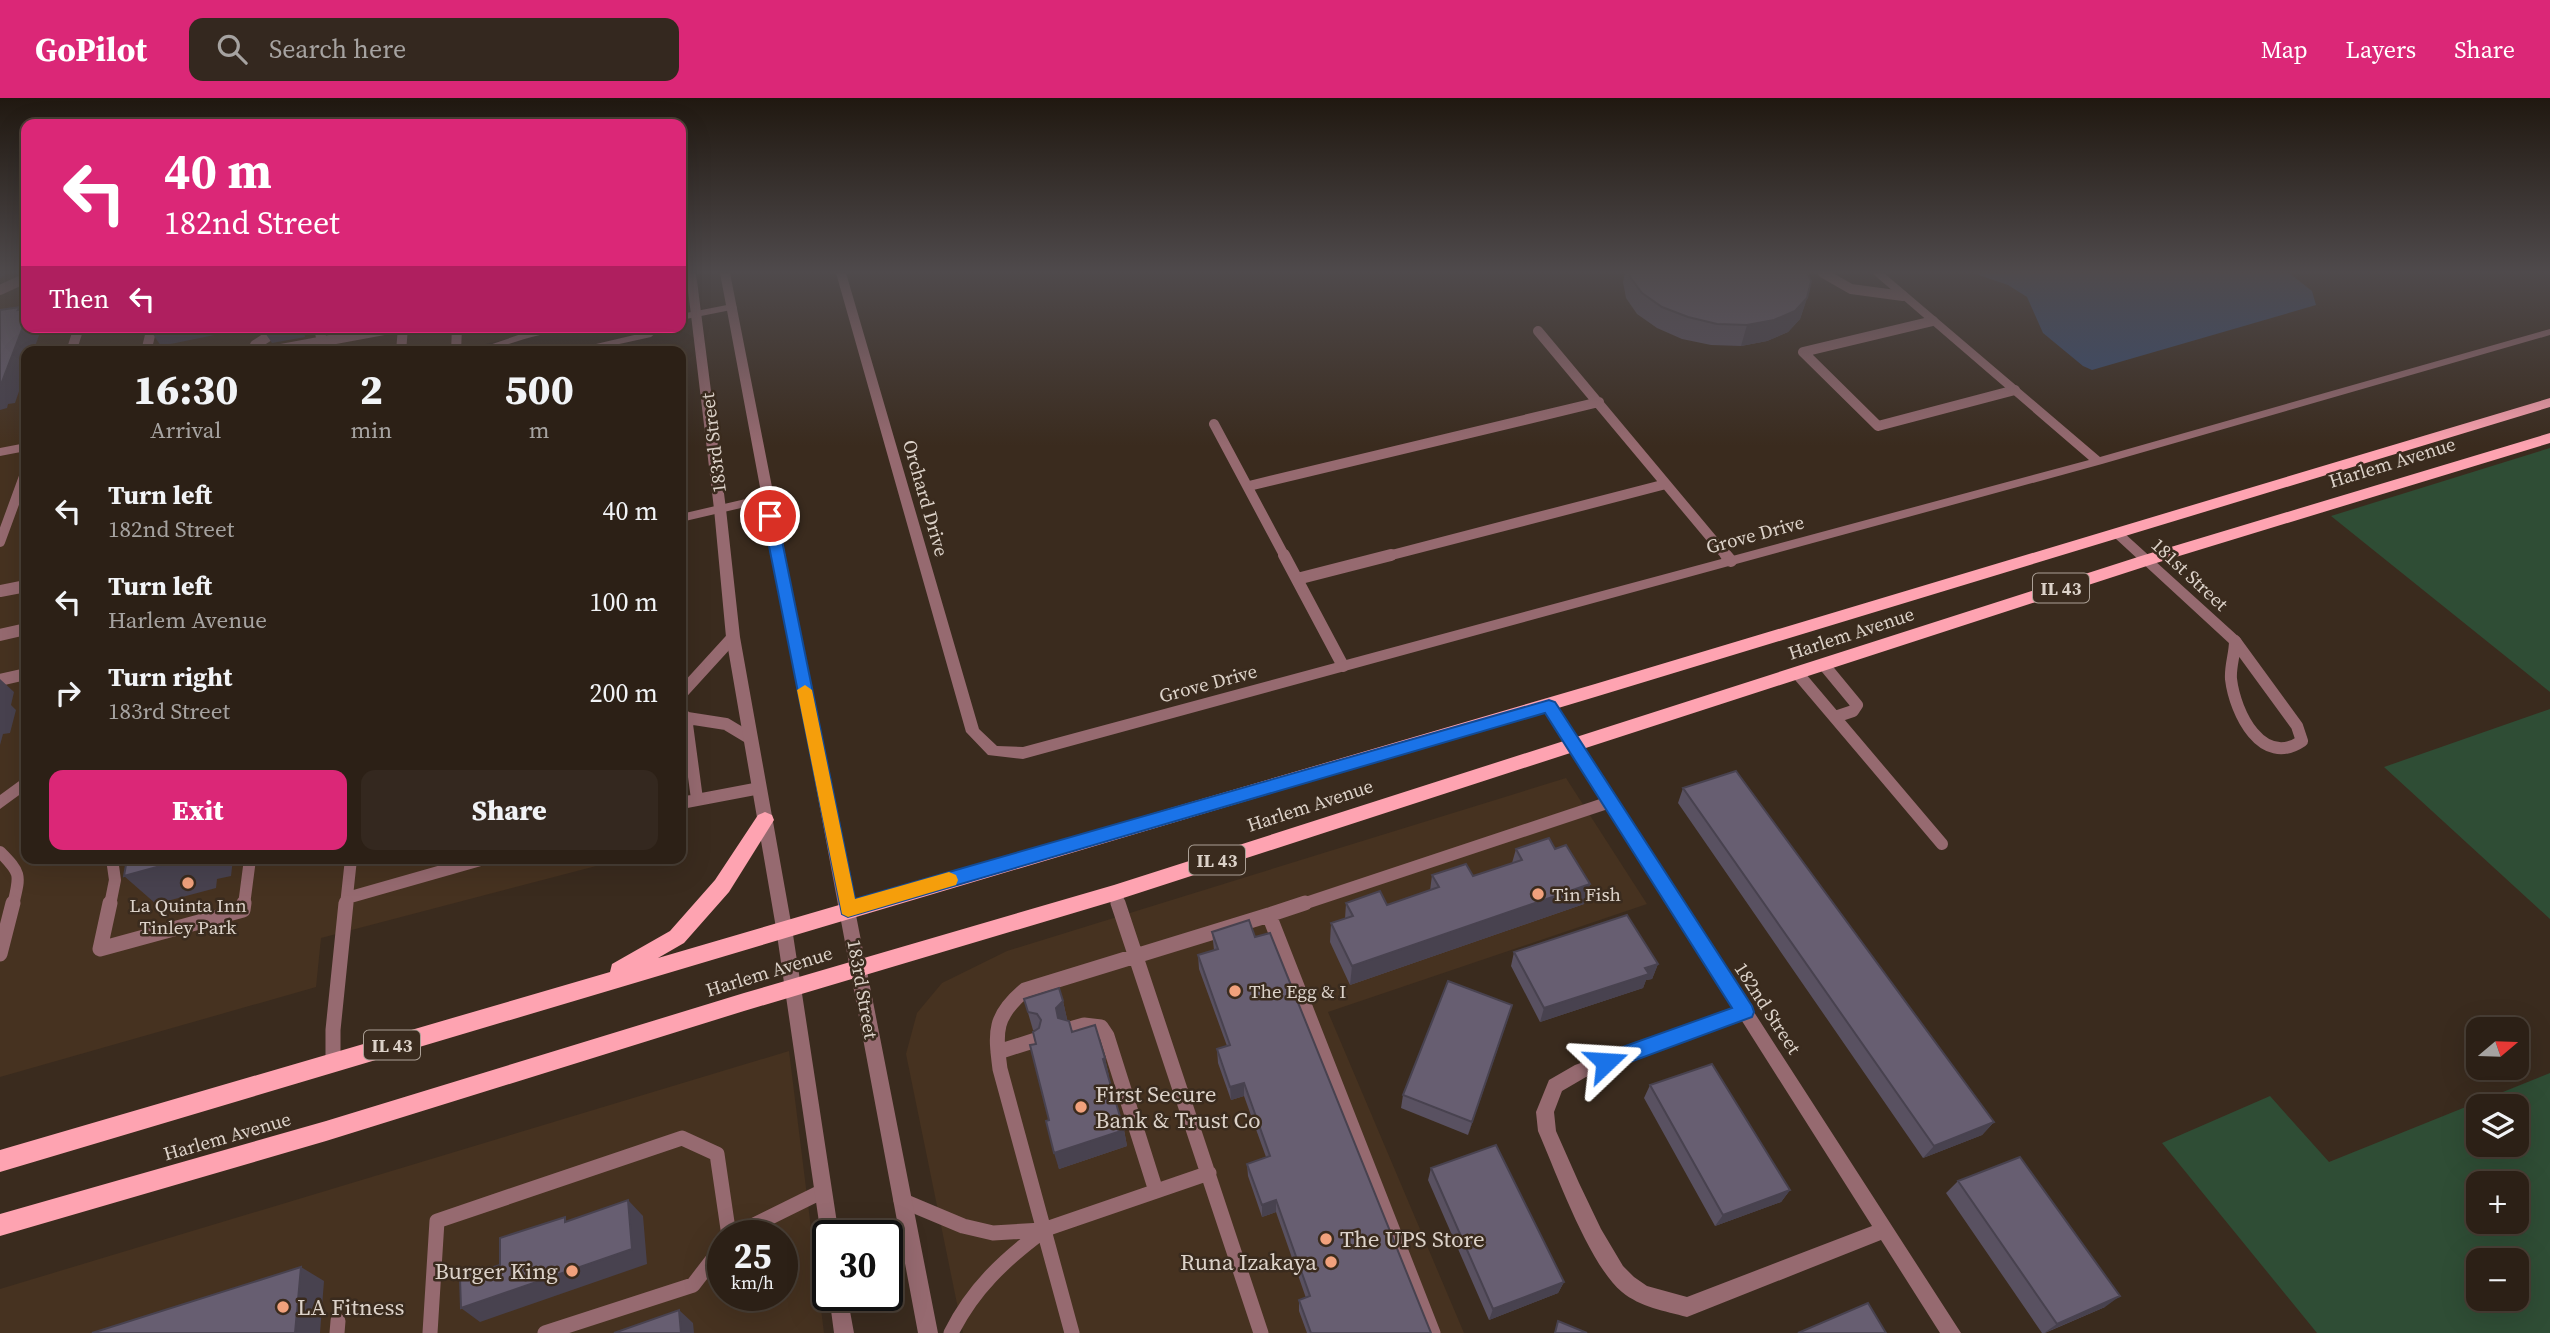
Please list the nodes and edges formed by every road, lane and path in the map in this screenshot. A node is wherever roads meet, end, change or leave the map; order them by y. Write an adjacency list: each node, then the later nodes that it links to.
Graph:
1 (700, 331): 30 (street, 183rd Street)
2 (736, 331): 29 (street, 183rd Street)
3 (858, 331): 52 (street, Orchard Drive)
4 (1538, 331): 19 (lane)
5 (1892, 331): 18 (lane)
6 (1944, 331): 18 (street)
7 (2550, 332): 25 (street, Grove Drive)
8 (320, 333): 13 (lane)
9 (368, 333): 13 (lane)
10 (534, 333): 16 (street)
11 (652, 333): 17 (street)
12 (269, 336): 14 (lane)
13 (322, 341): 15 (lane)
14 (256, 346)
15 (296, 346)
16 (493, 346)
17 (595, 346)
18 (2015, 390): 25 (street)
19 (1599, 402): 26 (lane); 28 (lane)
20 (2550, 402): 32 (main road, Harlem Avenue / IL 43)
21 (1214, 424): 28 (lane)
22 (2550, 438): 34 (main road, Harlem Avenue / IL 43)
23 (21, 448): 24 (street)
24 (0, 452)
25 (2098, 461): 35 (street, Grove Drive)
26 (1666, 484): 35 (lane); 36 (lane)
27 (21, 485): 33 (lane)
28 (1249, 486): 36 (lane)
29 (767, 498): 30 (street); 71 (street, 183rd Street)
30 (720, 509): 31 (street); 41 (street, 183rd Street)
31 (686, 517)
32 (2119, 535): 34 (street, 181st Street); 49 (main road, Harlem Avenue / IL 43)
33 (0, 542)
34 (2147, 560): 42 (street, 181st Street); 43 (main road, Harlem Avenue / IL 43)
35 (1731, 561): 44 (street, Grove Drive)
36 (1297, 579): 44 (lane)
37 (21, 587): 38 (lane)
38 (0, 592)
39 (21, 630): 40 (lane)
40 (0, 635)
41 (733, 637): 48 (lane); 54 (street, 183rd Street)
42 (2235, 641): 42 (lane)
43 (1824, 665): 45 (main road, Harlem Avenue / IL 43); 51 (lane)
44 (1343, 666): 52 (street, Grove Drive)
45 (1798, 674): 51 (lane); 55 (main road, Harlem Avenue / IL 43)
46 (21, 675): 47 (lane)
47 (0, 680)
48 (686, 689)
49 (1549, 706): 55 (street, 182nd Street); 71 (main road, Harlem Avenue / IL 43)
50 (686, 717): 54 (lane)
51 (1835, 717): 63 (lane)
52 (973, 732)
53 (686, 735): 58 (lane)
54 (751, 739): 57 (street, 183rd Street)
55 (1573, 743): 60 (street, 182nd Street); 69 (main road, Harlem Avenue / IL 43)
56 (21, 786): 61 (street)
57 (760, 788): 58 (lane); 62 (street, 183rd Street)
58 (697, 799): 59 (lane)
59 (686, 802)
60 (1610, 802): 72 (lane); 79 (street, 182nd Street)
61 (0, 803)
62 (765, 820): 73 (street, 183rd Street); 77 (main road)
63 (1942, 844)
64 (3, 858): 74 (lane)
65 (113, 864): 66 (lane)
66 (249, 864)
67 (350, 864): 70 (lane)
68 (466, 864): 70 (lane)
69 (1114, 893): 75 (lane); 76 (main road, Harlem Avenue / IL 43)
70 (346, 898): 83 (lane)
71 (848, 909): 73 (main road, Harlem Avenue / IL 43); 76 (street, 183rd Street)
72 (1269, 915): 75 (lane); 104 (lane)
73 (784, 928): 77 (main road, Harlem Avenue / IL 43); 78 (street, 183rd Street)
74 (0, 954)
75 (1138, 955): 82 (lane); 85 (lane)
76 (859, 968): 78 (main road, Harlem Avenue / IL 43); 88 (street, 183rd Street)
77 (594, 986): 83 (main road, Harlem Avenue / IL 43)
78 (794, 987): 86 (street, 183rd Street); 92 (main road, Harlem Avenue / IL 43)
79 (1745, 1012): 94 (street, 182nd Street); 94 (street)
80 (1070, 1029): 87 (lane)
81 (1036, 1040): 82 (lane)
82 (998, 1052): 93 (lane)
83 (333, 1062): 84 (main road, Harlem Avenue / IL 43)
84 (0, 1161)
85 (1209, 1173): 87 (lane); 103 (lane)
86 (823, 1191): 90 (lane); 91 (street, 183rd Street)
87 (1156, 1191): 93 (lane)
88 (901, 1200): 93 (lane); 100 (street, 183rd Street)
89 (728, 1220): 97 (lane)
90 (764, 1220)
91 (828, 1220)
92 (0, 1225)
93 (1044, 1230): 101 (lane); 102 (lane)
94 (1884, 1230): 105 (street, 182nd Street)
95 (707, 1267): 98 (lane)
96 (841, 1311): 99 (street)
97 (430, 1333)
98 (545, 1333)
99 (844, 1333)
100 (928, 1333)
101 (951, 1333)
102 (1072, 1333)
103 (1261, 1333)
104 (1433, 1333)
105 (1951, 1333)

